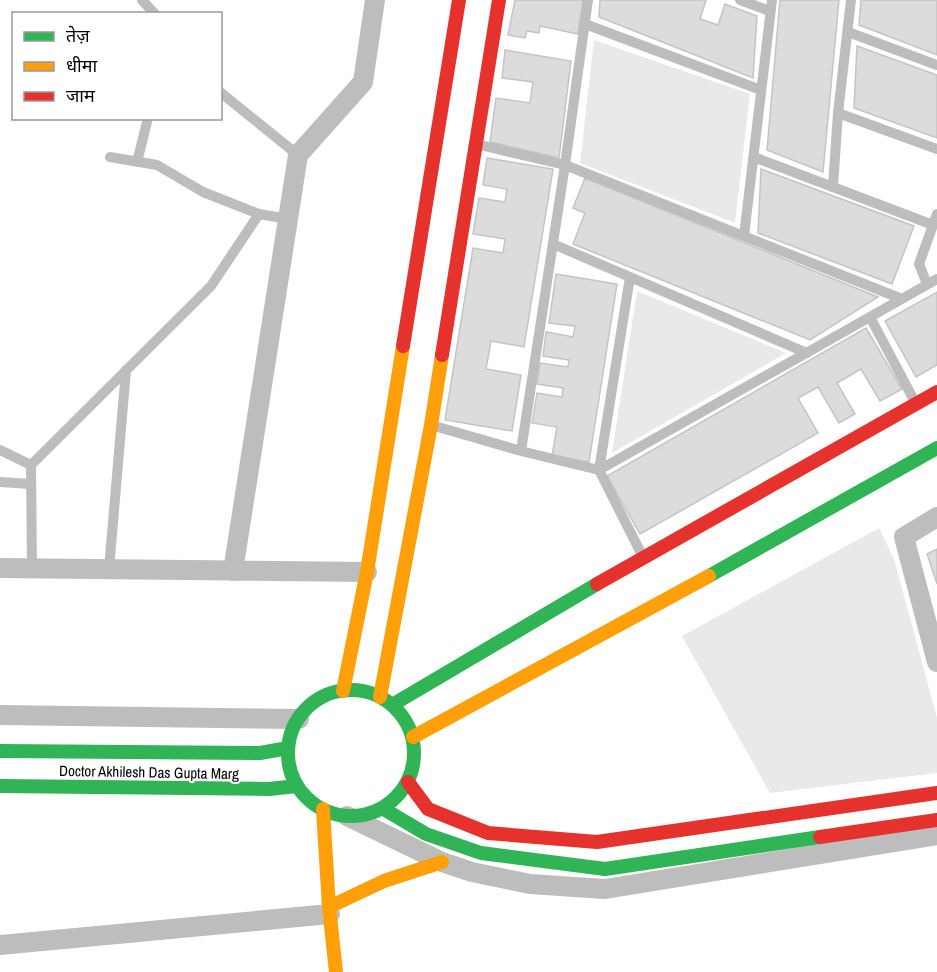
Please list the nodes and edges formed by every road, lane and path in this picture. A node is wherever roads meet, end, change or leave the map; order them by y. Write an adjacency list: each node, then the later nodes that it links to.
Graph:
1 (142, 0): 9 (lane)
2 (375, 0): 19 (street)
3 (459, 0): 52 (street)
4 (499, 0): 17 (street)
5 (588, 0): 10 (lane)
6 (740, 0): 8 (lane)
7 (852, 0): 11 (lane)
8 (771, 6): 13 (lane)
9 (153, 12)
10 (585, 24): 13 (lane); 23 (lane)
11 (848, 32): 12 (lane); 15 (lane)
12 (937, 65)
13 (761, 90): 21 (lane)
14 (222, 95): 19 (lane)
15 (838, 113): 18 (lane); 24 (lane)
16 (148, 120): 22 (lane)
17 (476, 144): 23 (lane); 38 (street)
18 (937, 149)
19 (298, 155): 26 (street)
20 (110, 157): 22 (lane)
21 (754, 157): 24 (lane); 28 (lane)
22 (137, 162): 25 (lane)
23 (565, 165): 28 (lane); 29 (lane)
24 (833, 187): 27 (lane)
25 (259, 214): 26 (lane); 35 (lane)
26 (288, 219): 51 (street)
27 (935, 219): 31 (lane)
28 (744, 236): 32 (lane)
29 (553, 244): 30 (lane); 41 (lane)
30 (630, 277): 34 (lane); 43 (lane)
31 (932, 282): 32 (lane)
32 (902, 299): 33 (lane)
33 (870, 317): 34 (lane); 37 (lane)
34 (807, 353): 43 (lane)
35 (126, 370): 42 (lane); 50 (lane)
36 (937, 392): 37 (street)
37 (916, 404): 47 (street)
38 (431, 425): 41 (lane); 55 (street)
39 (937, 448): 59 (street)
40 (0, 450): 42 (lane)
41 (521, 451): 43 (lane)
42 (31, 465): 45 (lane)
43 (599, 470): 47 (lane)
44 (0, 482): 45 (lane)
45 (31, 484): 49 (lane)
46 (937, 517): 53 (street)
47 (644, 558): 56 (street)
48 (0, 568): 49 (street)
49 (33, 569): 50 (street)
50 (108, 570): 51 (street)
51 (233, 571): 52 (street)
52 (367, 572): 54 (street)
53 (937, 662)
54 (343, 691): 55 (street); 58 (street)
55 (380, 697): 56 (street)
56 (392, 705): 59 (street)
57 (0, 715): 58 (street)
58 (298, 719): 60 (street)
59 (412, 737): 62 (street)
60 (288, 748): 61 (street, Doctor Akhilesh Das Gupta Marg); 64 (street)
61 (0, 751)
62 (408, 782): 65 (street); 66 (street)
63 (0, 786): 64 (street, Doctor Akhilesh Das Gupta Marg)
64 (297, 786): 67 (street)
65 (937, 793)
66 (382, 808): 68 (street); 69 (street)
67 (323, 809): 68 (street); 72 (street)
68 (347, 816): 71 (street)
69 (937, 820)
70 (937, 835): 71 (street)
71 (442, 862): 72 (street)
72 (330, 911): 73 (street); 74 (street)
73 (0, 945)
74 (336, 972)

